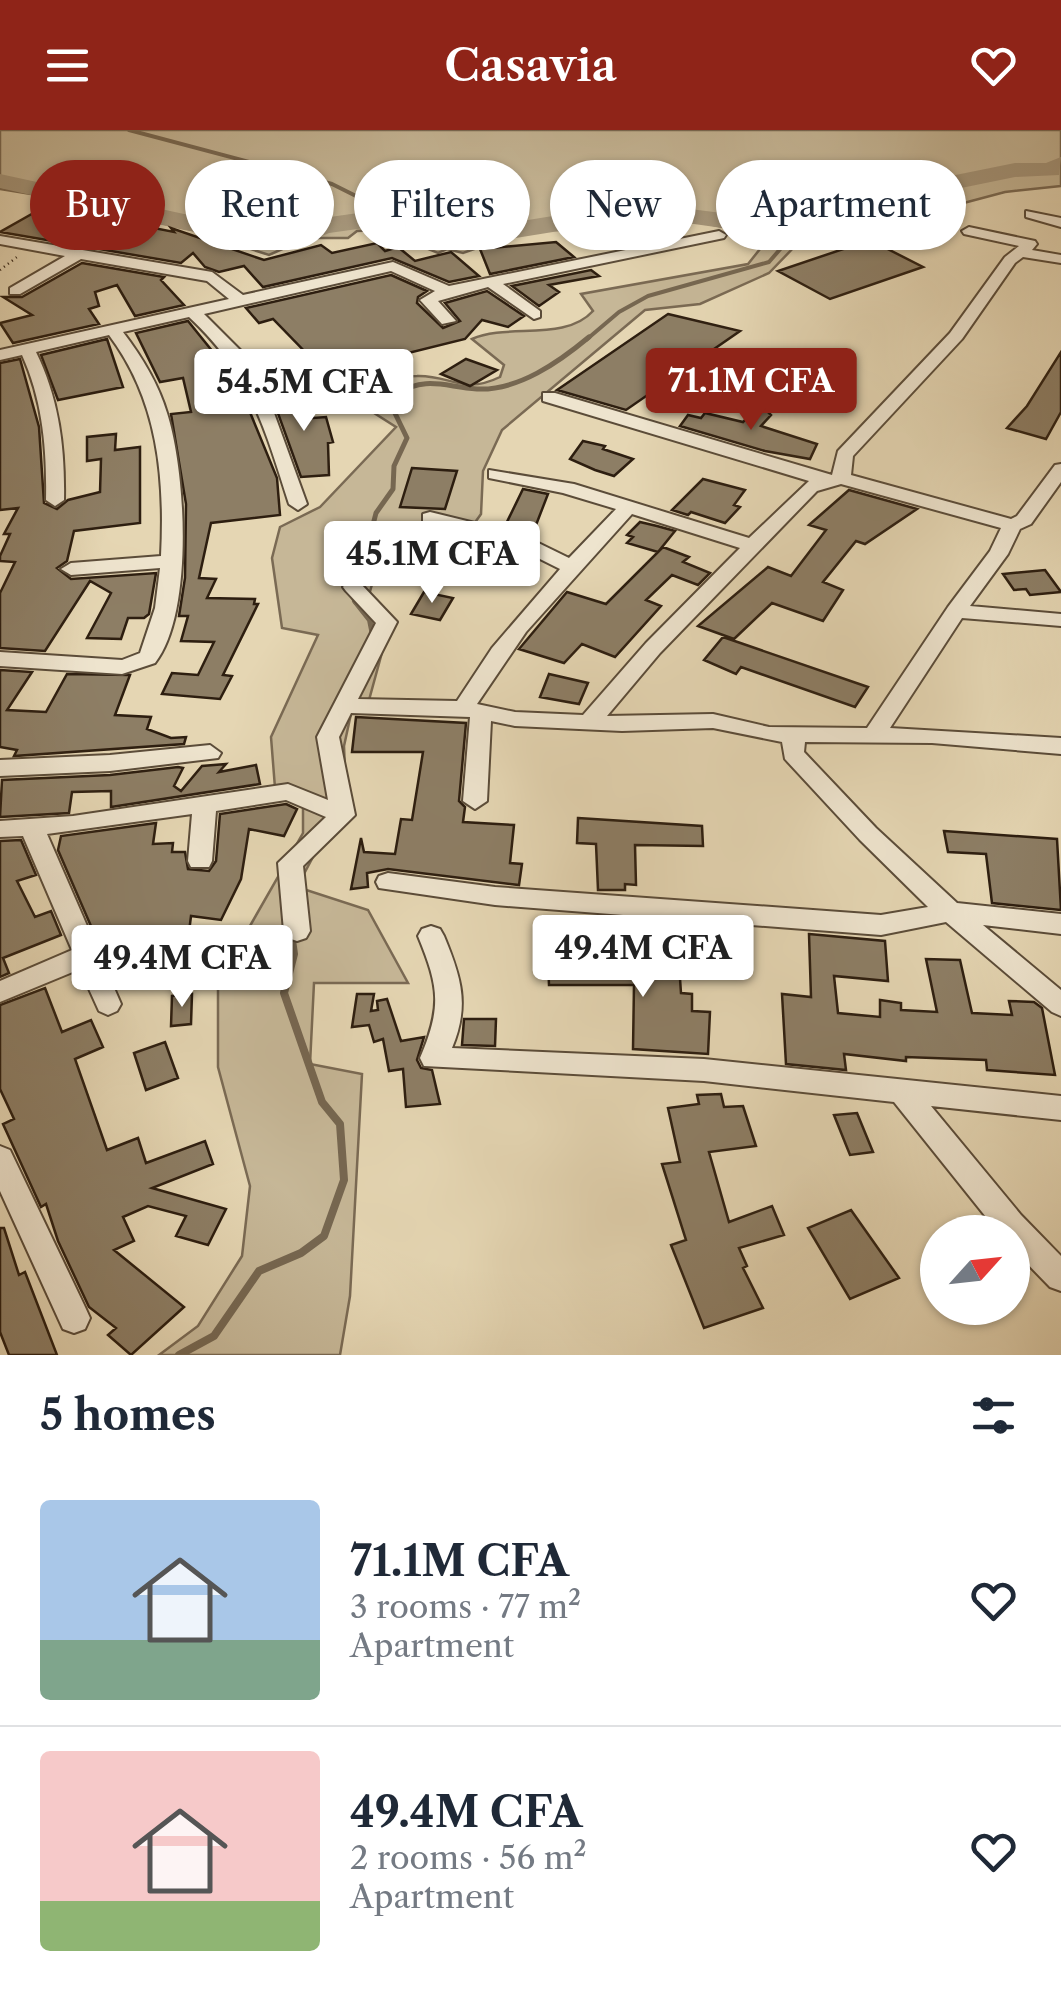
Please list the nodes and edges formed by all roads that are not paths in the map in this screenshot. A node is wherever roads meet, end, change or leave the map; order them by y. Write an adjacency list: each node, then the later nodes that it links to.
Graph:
1 (1031, 214): 2 (street)
2 (1061, 222)
3 (969, 231): 6 (street)
4 (716, 236): 9 (street)
5 (0, 240): 7 (street)
6 (1019, 252): 8 (street); 24 (street)
7 (78, 254): 10 (street); 12 (street)
8 (1061, 259)
9 (491, 282): 11 (street); 14 (street)
10 (15, 291)
11 (447, 291): 12 (street); 15 (street)
12 (241, 301): 13 (street)
13 (195, 314): 16 (street); 20 (street)
14 (534, 314)
15 (448, 321)
16 (114, 330): 17 (street); 31 (street)
17 (26, 349): 18 (street); 25 (street)
18 (0, 355)
19 (375, 364): 20 (street)
20 (259, 388): 26 (street)
21 (549, 397): 24 (street)
22 (1061, 468): 29 (street)
23 (495, 474): 27 (street)
24 (832, 479): 29 (street); 30 (street)
25 (56, 500)
26 (298, 504)
27 (630, 506): 30 (street); 32 (street)
28 (430, 518): 32 (street)
29 (1012, 525): 35 (street)
30 (754, 546): 40 (street)
31 (170, 560): 33 (street); 37 (street)
32 (572, 567): 39 (street)
33 (71, 569)
34 (353, 587): 38 (street)
35 (955, 611): 36 (street); 42 (street)
36 (1061, 620)
37 (0, 659)
38 (344, 706): 39 (street); 48 (street)
39 (472, 710): 40 (street); 46 (street)
40 (590, 720): 41 (street)
41 (794, 735): 42 (street); 53 (street)
42 (874, 735): 43 (street)
43 (1061, 746)
44 (210, 753): 45 (street)
45 (0, 768)
46 (475, 801)
47 (205, 804): 48 (street); 49 (street); 51 (street)
48 (342, 815): 55 (street)
49 (32, 828): 50 (street); 57 (street)
50 (0, 829)
51 (200, 861)
52 (388, 882): 53 (street)
53 (950, 912): 54 (street); 60 (street)
54 (1061, 924)
55 (297, 931)
56 (431, 936): 61 (street)
57 (90, 954): 58 (street); 59 (street)
58 (0, 992)
59 (108, 1004)
60 (1061, 1005)
61 (904, 1094): 62 (street); 64 (street)
62 (1061, 1108)
63 (0, 1159): 65 (street)
64 (1061, 1277)
65 (74, 1318)

